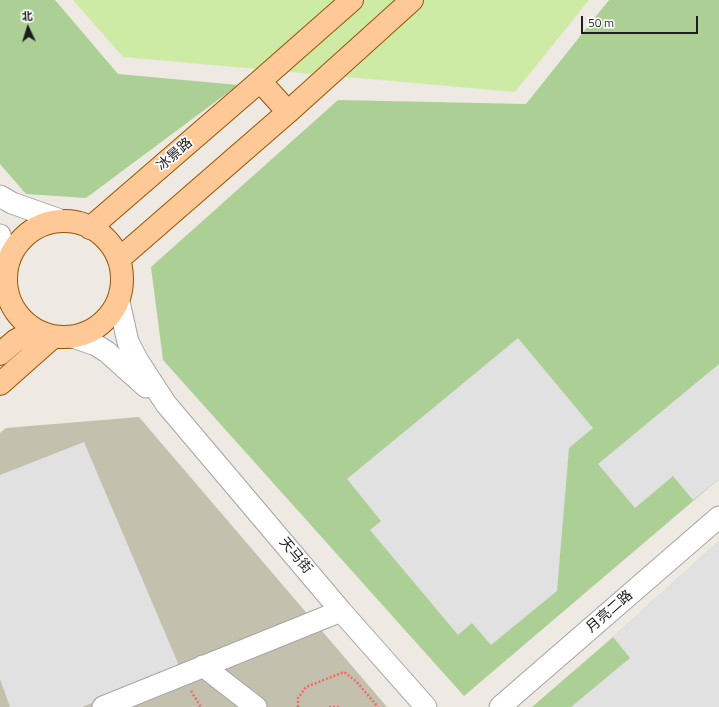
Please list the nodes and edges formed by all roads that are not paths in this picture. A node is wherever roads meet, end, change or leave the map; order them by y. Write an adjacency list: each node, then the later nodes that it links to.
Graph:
1 (352, 0): 3 (main road, 冰景路)
2 (412, 0): 4 (main road)
3 (260, 81): 4 (main road); 7 (main road, 冰景路)
4 (288, 112): 9 (main road)
5 (0, 196): 6 (street)
6 (63, 221): 7 (main road); 10 (main road)
7 (90, 228): 9 (main road)
8 (0, 235): 10 (street)
9 (118, 259): 11 (main road)
10 (5, 289): 12 (main road)
11 (119, 302): 12 (main road); 15 (street)
12 (54, 335): 13 (main road); 14 (main road); 15 (street)
13 (0, 354)
14 (0, 384)
15 (166, 404): 17 (street, 天马街)
16 (719, 517): 22 (street, 月亮二路)
17 (341, 611): 18 (street); 21 (street, 天马街)
18 (203, 666): 19 (street); 20 (street)
19 (103, 707)
20 (256, 707)
21 (426, 707)
22 (500, 707)

